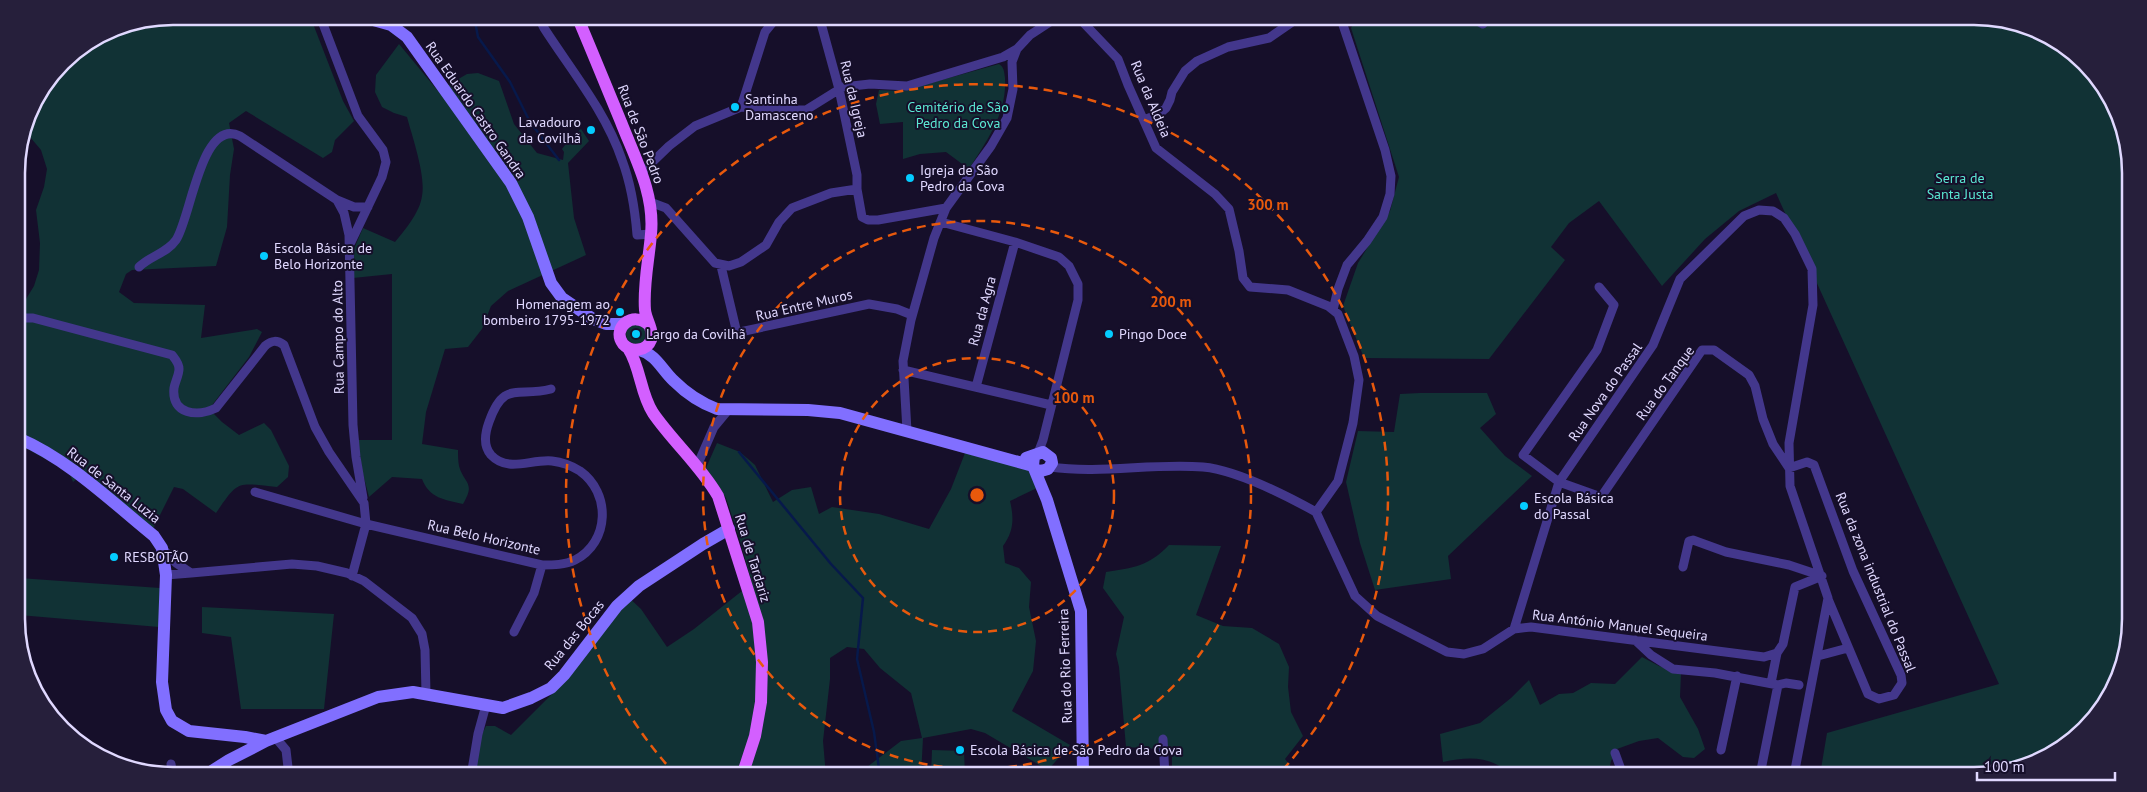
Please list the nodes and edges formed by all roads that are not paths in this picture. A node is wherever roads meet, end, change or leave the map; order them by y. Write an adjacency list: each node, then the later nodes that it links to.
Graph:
1 (323, 25): 19 (street)
2 (388, 25): 32 (street, Rua Eduardo Castro Gandra)
3 (542, 25): 22 (street)
4 (581, 25): 15 (main road, Rua de São Pedro)
5 (771, 25): 13 (street)
6 (821, 25): 12 (street, Rua da Igreja)
7 (1045, 25): 11 (street)
8 (1086, 25): 14 (street, Rua da Aldeia)
9 (1287, 25): 14 (street)
10 (1343, 25): 29 (street)
11 (1017, 48): 12 (street); 20 (street)
12 (839, 89): 13 (street); 16 (street, Rua da Igreja)
13 (741, 107): 15 (street)
14 (1144, 120): 29 (street, Rua da Aldeia)
15 (641, 173): 18 (main road, Rua de São Pedro)
16 (857, 189): 20 (street, Rua da Igreja); 25 (street)
17 (337, 200): 19 (street); 24 (street, Rua Campo do Alto); 26 (street)
18 (650, 202): 22 (main road, Rua de São Pedro); 25 (street)
19 (368, 206): 24 (street)
20 (946, 208): 21 (street)
21 (941, 222): 23 (street); 30 (street)
22 (651, 234): 28 (main road, Rua de São Pedro)
23 (1015, 242): 39 (street, Rua da Agra); 41 (street)
24 (350, 245): 50 (street, Rua Campo do Alto)
25 (721, 266): 30 (street, Rua Entre Muros)
26 (139, 267)
27 (1599, 287): 48 (street)
28 (645, 297): 33 (main road, Rua de São Pedro); 34 (main road, Rua de São Pedro)
29 (1333, 310): 51 (street)
30 (912, 314): 38 (street)
31 (25, 318): 50 (street)
32 (593, 319): 33 (street, Rua Eduardo Castro Gandra); 36 (street, Rua Eduardo Castro Gandra)
33 (629, 321): 34 (main road); 36 (main road)
34 (649, 325): 35 (main road)
35 (651, 340): 36 (main road); 37 (street)
36 (630, 346): 37 (street, Rua Eduardo Castro Gandra); 46 (main road, Rua de Tardariz)
37 (656, 360): 42 (street)
38 (903, 370): 39 (street); 43 (street)
39 (976, 387): 41 (street)
40 (551, 389): 55 (street, Rua Belo Horizonte)
41 (1051, 405): 45 (street)
42 (729, 409): 43 (street); 46 (street)
43 (907, 431): 45 (street)
44 (25, 441): 54 (street, Rua de Santa Luzia)
45 (1042, 462): 51 (street); 81 (street, Rua do Rio Ferreira)
46 (697, 466): 53 (main road, Rua de Tardariz)
47 (1789, 468): 48 (street, Rua do Tanque); 48 (street, Rua Nova do Passal); 60 (street, Rua Nova do Passal); 65 (street, Rua da zona industrial do Passal)
48 (1559, 482): 62 (street, Rua Nova do Passal)
49 (255, 492): 52 (street, Rua Belo Horizonte)
50 (364, 504): 52 (street, Rua Campo do Alto)
51 (1316, 512): 62 (street, Rua António Manuel Sequeira)
52 (366, 524): 55 (street, Rua Belo Horizonte); 59 (street)
53 (729, 529): 72 (street, Rua das Bocas); 80 (main road, Rua de Tardariz)
54 (162, 548): 57 (street); 58 (street)
55 (542, 565): 63 (street)
56 (1683, 567): 60 (street)
57 (191, 573): 58 (street); 59 (street)
58 (166, 575): 73 (street)
59 (352, 576): 71 (street)
60 (1822, 576): 61 (street, Rua Nova do Passal); 66 (street)
61 (1828, 598): 65 (street, Rua da zona industrial do Passal); 67 (street)
62 (1514, 629): 64 (street, Rua António Manuel Sequeira)
63 (514, 632)
64 (1635, 640): 66 (street, Rua António Manuel Sequeira); 68 (street)
65 (1848, 648): 67 (street)
66 (1777, 654): 69 (street)
67 (1818, 656): 85 (street)
68 (1737, 676): 69 (street); 75 (street)
69 (1775, 684): 70 (street); 84 (street)
70 (1799, 685)
71 (426, 694): 72 (street, Rua das Bocas); 73 (street, Rua das Bocas)
72 (486, 705): 79 (street)
73 (270, 739): 77 (street, Rua das Bocas); 78 (street)
74 (1163, 739): 82 (street)
75 (1721, 750)
76 (1615, 753): 83 (street)
77 (220, 767)
78 (288, 767)
79 (472, 767)
80 (745, 767)
81 (1083, 767)
82 (1165, 767)
83 (1620, 767)
84 (1761, 767)
85 (1796, 767)

